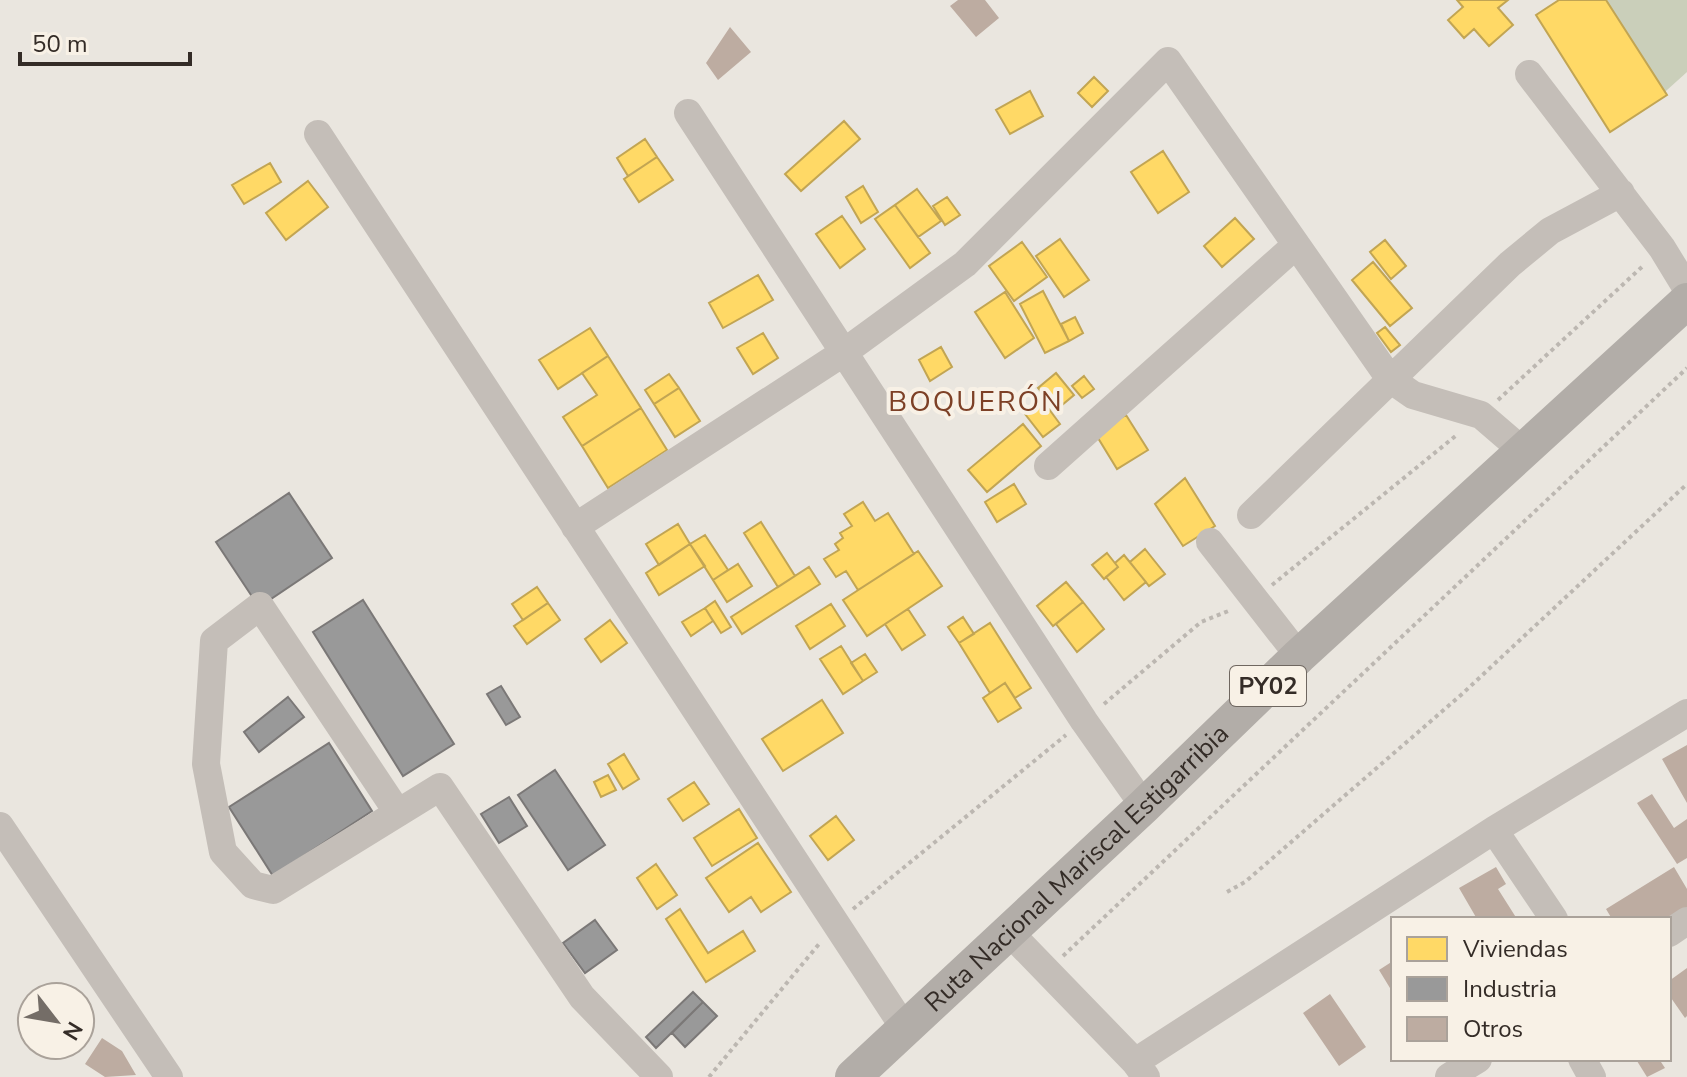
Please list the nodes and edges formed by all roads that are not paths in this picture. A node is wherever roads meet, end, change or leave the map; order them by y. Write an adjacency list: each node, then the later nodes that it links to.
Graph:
1 (1529, 74): 4 (street)
2 (688, 113): 8 (street)
3 (318, 134): 13 (street)
4 (1621, 193): 6 (street); 9 (street)
5 (1296, 245): 8 (street); 9 (street); 11 (street)
6 (1687, 289)
7 (1687, 301): 10 (main road, Ruta Nacional Mariscal Estigarribia / PY02)
8 (843, 353): 13 (street); 17 (street)
9 (1390, 379): 10 (street); 12 (street)
10 (1524, 452): 15 (main road, Ruta Nacional Mariscal Estigarribia / PY02)
11 (1048, 466)
12 (1251, 515)
13 (575, 527): 23 (street)
14 (1210, 542): 15 (street)
15 (1299, 656): 17 (main road, Ruta Nacional Mariscal Estigarribia / PY02)
16 (1687, 713): 20 (street)
17 (1144, 806): 22 (main road, Ruta Nacional Mariscal Estigarribia / PY02)
18 (398, 813): 18 (street); 27 (street)
19 (0, 826): 26 (street)
20 (1494, 830): 21 (street); 25 (street)
21 (1553, 917)
22 (1009, 932): 23 (main road, Ruta Nacional Mariscal Estigarribia / PY02); 25 (street)
23 (905, 1029): 28 (main road, Ruta Nacional Mariscal Estigarribia / PY02)
24 (1475, 1061): 29 (street)
25 (1141, 1070)
26 (169, 1077)
27 (659, 1077)
28 (853, 1077)
29 (1449, 1077)

